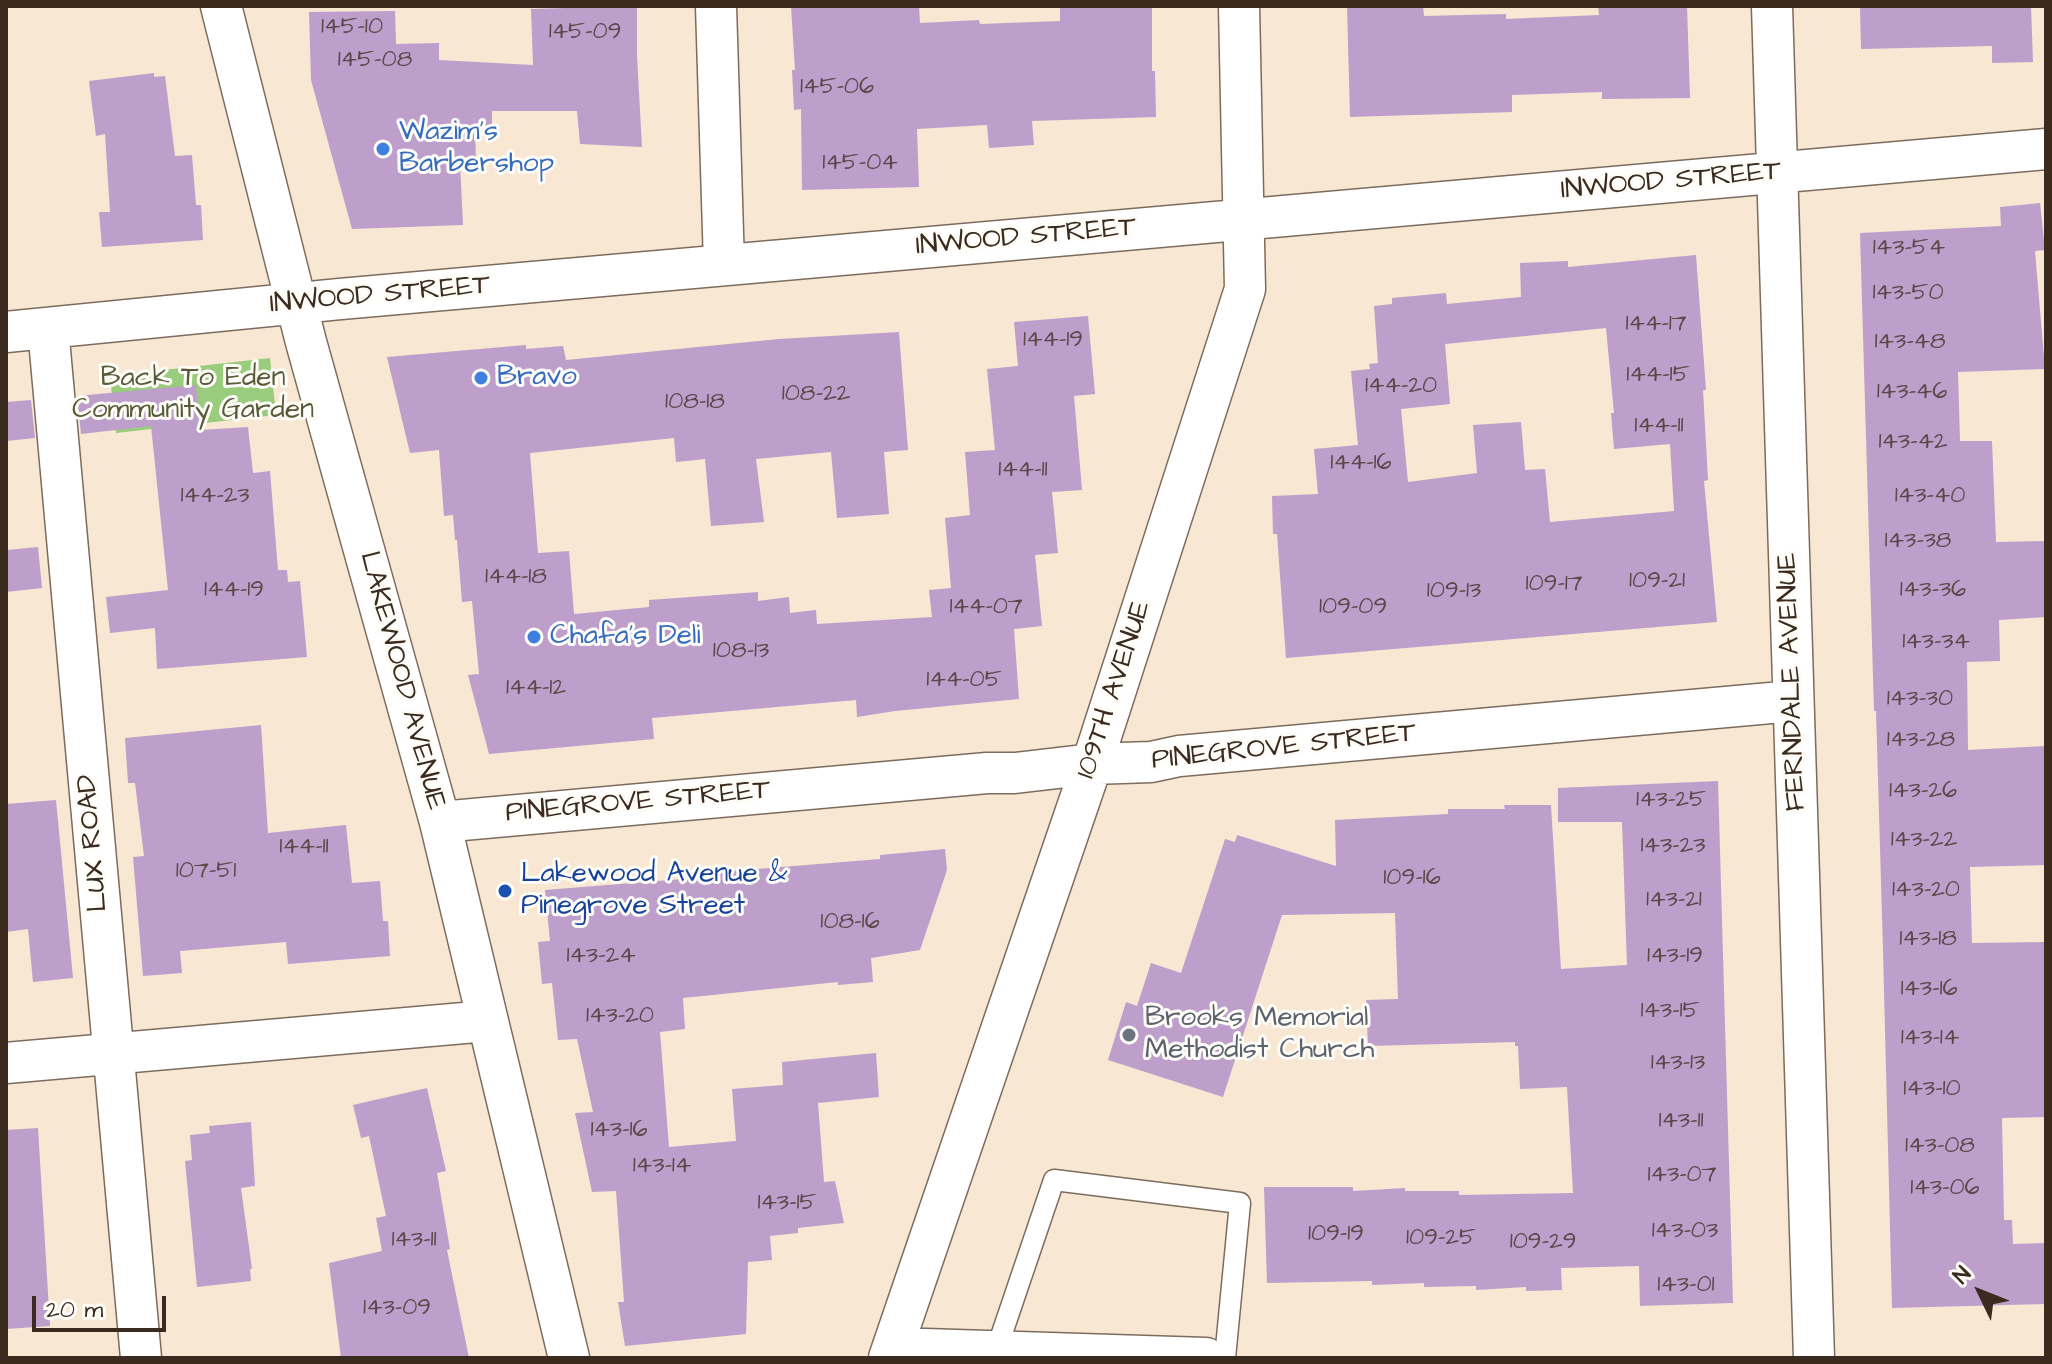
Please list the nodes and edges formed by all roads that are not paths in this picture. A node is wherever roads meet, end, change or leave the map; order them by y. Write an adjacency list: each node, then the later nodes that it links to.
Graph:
1 (221, 6): 9 (street, LAKEWOOD AVENUE)
2 (716, 6): 8 (street)
3 (1239, 6): 7 (street, 109TH AVENUE)
4 (1772, 6): 6 (street, FERNDALE AVENUE)
5 (2046, 149): 6 (street, INWOOD STREET)
6 (1777, 173): 7 (street, INWOOD STREET); 12 (street, FERNDALE AVENUE)
7 (1245, 219): 8 (street, INWOOD STREET); 13 (street, 109TH AVENUE)
8 (724, 265): 9 (street, INWOOD STREET)
9 (297, 303): 10 (street, INWOOD STREET); 14 (street, LAKEWOOD AVENUE)
10 (48, 328): 11 (street, INWOOD STREET); 16 (street, LUX ROAD)
11 (6, 332)
12 (1793, 701): 13 (street, PINEGROVE STREET); 24 (street, FERNDALE AVENUE)
13 (1092, 764): 14 (street, PINEGROVE STREET); 19 (street, 109TH AVENUE)
14 (440, 822): 15 (street, LAKEWOOD AVENUE)
15 (487, 1021): 16 (street); 21 (street, LAKEWOOD AVENUE)
16 (113, 1054): 17 (street); 20 (street, LUX ROAD)
17 (6, 1063)
18 (996, 1351): 19 (street); 22 (street); 23 (lane)
19 (892, 1353)
20 (141, 1358)
21 (569, 1358)
22 (1206, 1358)
23 (1225, 1358)
24 (1814, 1358)

